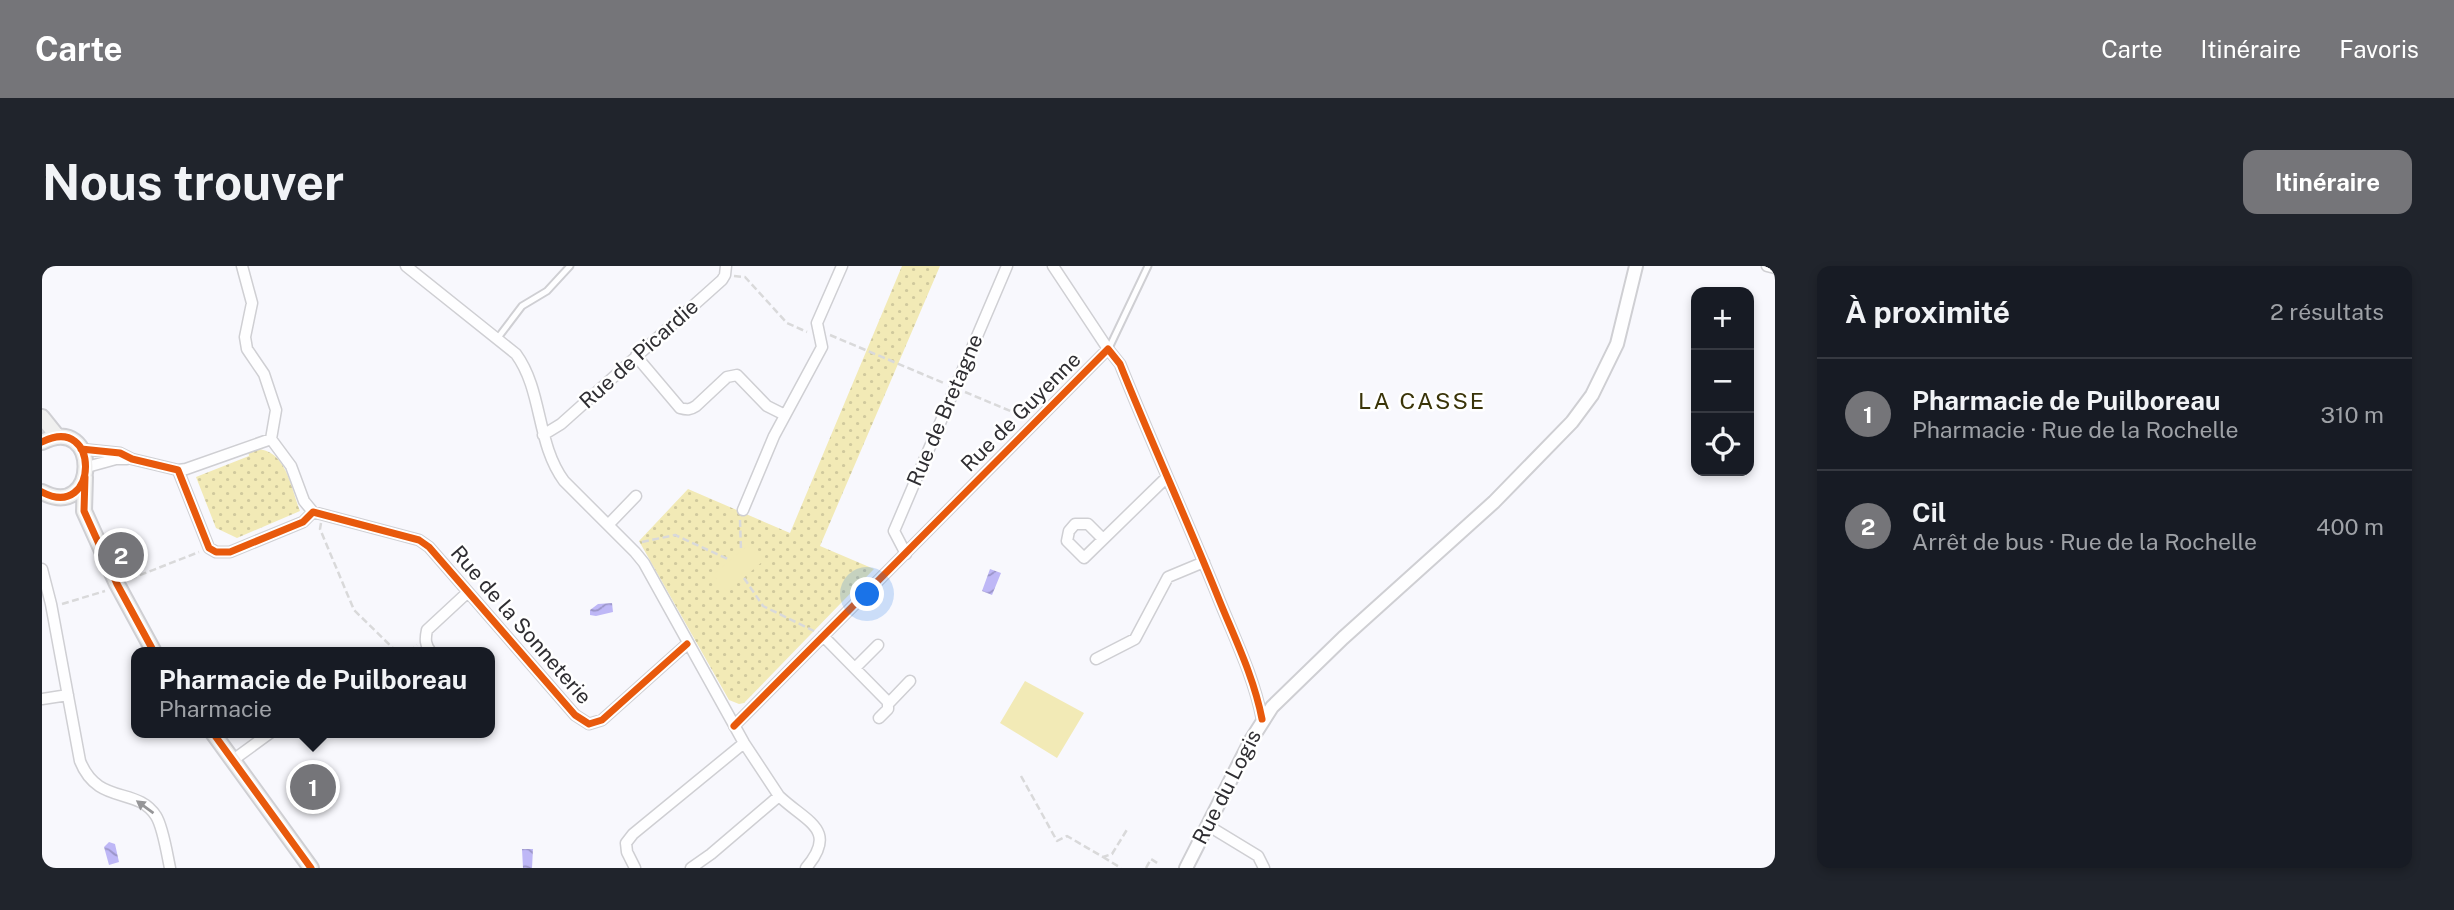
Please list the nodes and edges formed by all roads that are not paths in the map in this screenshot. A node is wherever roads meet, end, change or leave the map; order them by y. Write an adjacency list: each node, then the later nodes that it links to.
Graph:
1 (242, 266): 19 (street)
2 (406, 266): 12 (street)
3 (570, 266): 12 (lane)
4 (842, 266): 15 (street)
5 (1007, 266): 33 (street, Rue de Bretagne)
6 (1052, 266): 13 (street)
7 (1148, 266): 13 (lane)
8 (1636, 266): 49 (street, Rue du Logis)
9 (1767, 266): 10 (street)
10 (1775, 268)
11 (726, 270): 14 (street, Rue de Picardie)
12 (497, 339): 17 (street)
13 (1108, 349): 25 (street, Rue de Guyenne); 33 (street, Rue de Guyenne)
14 (636, 356): 15 (street); 17 (street, Rue de Picardie)
15 (785, 415): 28 (street)
16 (42, 417): 18 (main road)
17 (542, 435): 31 (street)
18 (58, 437): 20 (main road); 21 (main road)
19 (271, 439): 23 (street); 30 (street)
20 (42, 442)
21 (81, 449): 22 (street); 24 (main road)
22 (132, 459): 23 (street); 24 (street)
23 (178, 470): 30 (street)
24 (86, 472): 26 (main road); 29 (main road)
25 (1166, 478): 32 (street); 34 (street, Rue de Guyenne)
26 (48, 496): 29 (main road)
27 (636, 496): 31 (street)
28 (743, 510)
29 (84, 511): 40 (main road)
30 (318, 513): 36 (street, Rue de la Sonneterie)
31 (608, 525): 38 (street)
32 (1103, 539)
33 (906, 554): 37 (street, Rue de Guyenne)
34 (1204, 562): 42 (street); 49 (street, Rue de Guyenne)
35 (42, 569): 45 (street)
36 (468, 592): 38 (street, Rue de la Sonneterie); 41 (street, Rue de la Sonneterie)
37 (823, 636): 43 (street); 50 (street, Rue de Guyenne)
38 (687, 644): 50 (street)
39 (878, 645): 43 (street)
40 (151, 647)
41 (427, 647)
42 (1096, 659)
43 (855, 668): 47 (street)
44 (910, 681): 47 (street)
45 (68, 695): 46 (street); 57 (street, one-way to 45)
46 (42, 699)
47 (889, 702): 48 (street)
48 (879, 718)
49 (1262, 719): 56 (street, Rue du Logis)
50 (734, 726): 53 (street)
51 (217, 738): 54 (main road)
52 (263, 738): 54 (street)
53 (744, 743): 55 (street); 59 (street)
54 (233, 760): 58 (main road)
55 (779, 796): 60 (street); 61 (street)
56 (1207, 825): 62 (street, Rue du Logis); 63 (street)
57 (170, 868)
58 (311, 868)
59 (635, 868)
60 (691, 868)
61 (806, 868)
62 (1186, 868)
63 (1264, 868)

